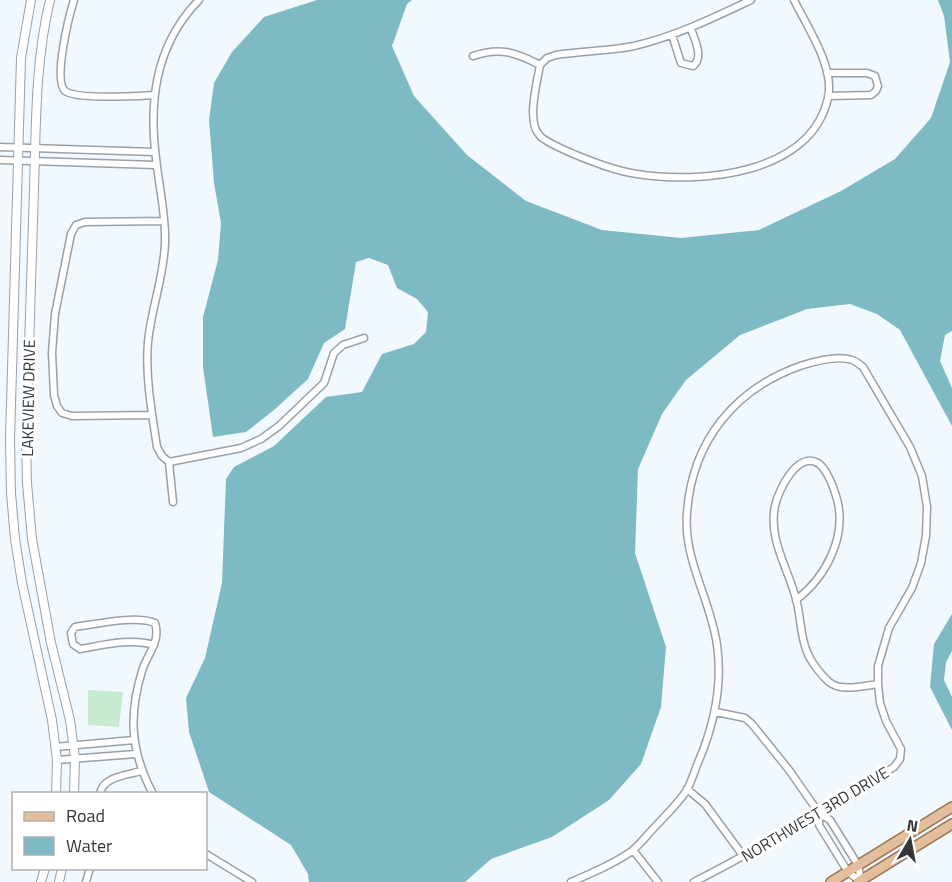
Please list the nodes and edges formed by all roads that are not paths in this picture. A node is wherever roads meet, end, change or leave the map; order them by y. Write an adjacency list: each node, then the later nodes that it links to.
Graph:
1 (32, 0): 15 (street, LAKEVIEW DRIVE)
2 (50, 0): 16 (street, LAKEVIEW DRIVE)
3 (74, 0): 12 (street)
4 (199, 0): 12 (street)
5 (751, 0): 7 (street)
6 (794, 0): 11 (street)
7 (691, 29): 8 (street); 8 (street)
8 (672, 35): 10 (street)
9 (473, 56): 10 (street)
10 (540, 65): 13 (street)
11 (827, 73): 13 (street); 13 (street)
12 (153, 95): 17 (street)
13 (828, 96)
14 (0, 147): 15 (street)
15 (19, 147): 16 (street); 19 (street, LAKEVIEW DRIVE)
16 (35, 148): 17 (street); 20 (street, LAKEVIEW DRIVE)
17 (155, 152): 21 (street)
18 (0, 160): 19 (street)
19 (19, 160): 20 (street); 24 (street, LAKEVIEW DRIVE)
20 (35, 161): 21 (street); 25 (street, LAKEVIEW DRIVE)
21 (156, 165): 22 (street)
22 (164, 221): 26 (street); 26 (street)
23 (364, 338): 27 (street)
24 (12, 367): 25 (street); 35 (street, LAKEVIEW DRIVE)
25 (28, 369): 34 (street, LAKEVIEW DRIVE)
26 (153, 415): 27 (street)
27 (169, 462): 28 (street)
28 (173, 502)
29 (796, 600): 29 (street); 31 (street)
30 (154, 645): 30 (street); 33 (street)
31 (878, 684): 32 (street); 46 (street, NORTHWEST 3RD DRIVE)
32 (716, 712): 40 (street); 46 (street)
33 (134, 740): 34 (street); 36 (street)
34 (73, 746): 35 (street); 37 (street, LAKEVIEW DRIVE)
35 (55, 747): 38 (street, LAKEVIEW DRIVE)
36 (136, 754): 37 (street); 39 (street)
37 (75, 758): 38 (street); 42 (street, LAKEVIEW DRIVE)
38 (57, 760): 41 (street, LAKEVIEW DRIVE)
39 (141, 771): 43 (street); 44 (street)
40 (687, 789): 48 (street); 50 (street)
41 (56, 792)
42 (75, 792)
43 (100, 792)
44 (152, 792)
45 (952, 807): 51 (main road)
46 (819, 813): 50 (street, NORTHWEST 3RD DRIVE); 51 (street); 52 (street)
47 (952, 824): 58 (main road)
48 (633, 850): 54 (street); 55 (street)
49 (207, 855): 53 (street)
50 (744, 857): 56 (street, NORTHWEST 3RD DRIVE)
51 (858, 865): 52 (main road); 58 (street)
52 (848, 872): 57 (main road); 58 (street)
53 (252, 882)
54 (571, 882)
55 (658, 882)
56 (694, 882)
57 (831, 882)
58 (860, 882)

